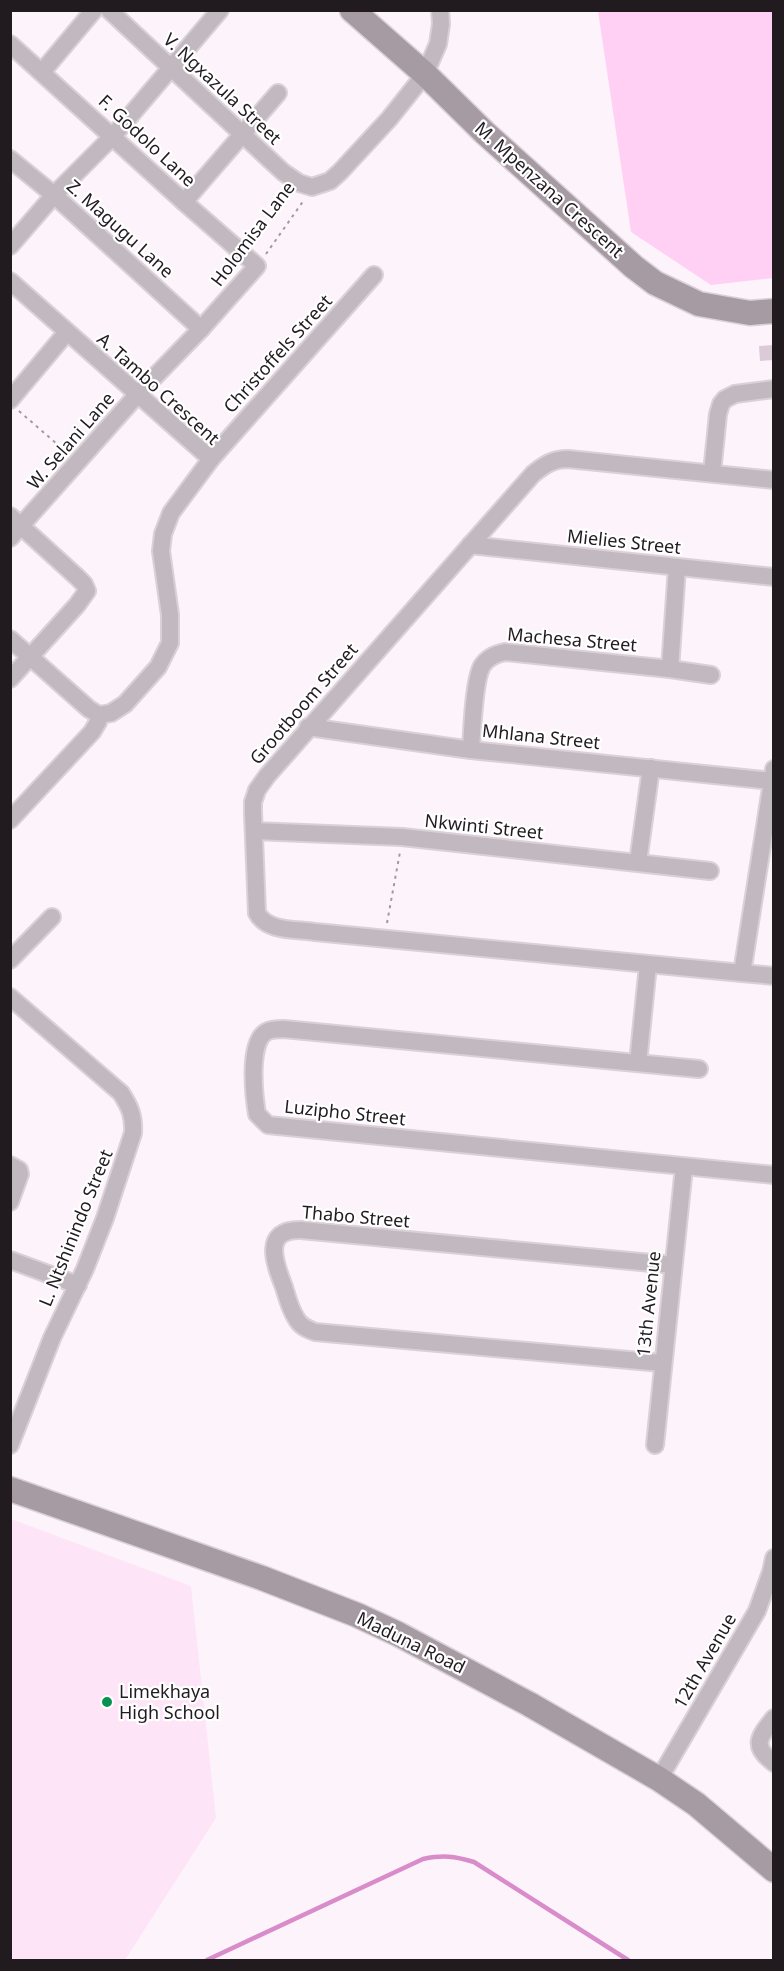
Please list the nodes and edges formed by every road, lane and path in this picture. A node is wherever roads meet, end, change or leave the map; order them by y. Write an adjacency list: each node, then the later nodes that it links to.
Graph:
1 (94, 10): 8 (street)
2 (109, 10): 7 (street, V. Ngxazula Street)
3 (220, 10): 7 (street)
4 (352, 10): 9 (street, M. Mpenzana Crescent)
5 (440, 10): 9 (street, Holomisa Lane)
6 (10, 44): 8 (street, F. Godolo Lane)
7 (172, 68): 11 (street, V. Ngxazula Street); 12 (street)
8 (42, 72): 12 (street, F. Godolo Lane)
9 (425, 74): 14 (street, Holomisa Lane); 21 (street, M. Mpenzana Crescent)
10 (278, 93): 11 (street)
11 (242, 134): 14 (street, V. Ngxazula Street); 16 (street)
12 (113, 136): 15 (street); 16 (street, F. Godolo Lane)
13 (10, 159): 15 (street, Z. Magugu Lane)
14 (312, 187): 18 (path, Holomisa Lane)
15 (54, 195): 17 (street); 22 (street, Z. Magugu Lane)
16 (184, 202): 18 (street, F. Godolo Lane)
17 (10, 246)
18 (257, 266): 22 (street, Holomisa Lane)
19 (374, 275): 27 (street, Christoffels Street)
20 (10, 281): 23 (street, A. Tambo Crescent)
21 (774, 311)
22 (201, 329): 25 (street, Holomisa Lane)
23 (67, 332): 25 (street, A. Tambo Crescent); 26 (street)
24 (774, 389): 29 (street)
25 (137, 395): 27 (street, A. Tambo Crescent); 28 (street, W. Selani Lane)
26 (15, 406): 28 (path)
27 (211, 459): 40 (street, A. Tambo Crescent)
28 (78, 462): 31 (street, W. Selani Lane)
29 (712, 473): 30 (street, Grootboom Street); 32 (street, Grootboom Street)
30 (774, 480)
31 (14, 527): 36 (street)
32 (470, 545): 33 (street, Mielies Street); 41 (street, Grootboom Street)
33 (677, 567): 34 (street, Mielies Street); 37 (street)
34 (774, 577)
35 (10, 639): 36 (street)
36 (30, 657): 39 (street); 40 (street)
37 (670, 669): 38 (street, Machesa Street); 42 (street, Machesa Street)
38 (711, 675)
39 (10, 679)
40 (99, 715): 45 (street)
41 (308, 727): 42 (street, Mhlana Street); 46 (street, Grootboom Street)
42 (471, 750): 43 (street, Mhlana Street)
43 (651, 768): 44 (street, Mhlana Street); 48 (street)
44 (773, 775): 54 (street)
45 (10, 820)
46 (254, 831): 47 (street, Nkwinti Street); 51 (street, Grootboom Street)
47 (402, 837): 48 (street, Nkwinti Street); 51 (path)
48 (638, 862): 49 (street, Nkwinti Street)
49 (710, 870)
50 (52, 917): 52 (street)
51 (384, 938): 53 (street, Grootboom Street)
52 (10, 960)
53 (648, 965): 54 (street, Grootboom Street); 57 (street)
54 (742, 973): 55 (street, Grootboom Street)
55 (774, 976)
56 (10, 997): 65 (street, L. Ntshinindo Street)
57 (638, 1063): 58 (street, Luzipho Street); 60 (street, Luzipho Street)
58 (699, 1069)
59 (10, 1166): 62 (street)
60 (684, 1167): 61 (street, Luzipho Street); 64 (street, 13th Avenue)
61 (774, 1175)
62 (10, 1202)
63 (10, 1260): 65 (street)
64 (673, 1264): 66 (street, 13th Avenue); 66 (street, Thabo Street)
65 (78, 1285): 67 (street, L. Ntshinindo Street)
66 (662, 1363): 68 (street, 13th Avenue)
67 (10, 1445)
68 (655, 1445)
69 (10, 1489): 73 (street, Maduna Road)
70 (773, 1568): 73 (street, 12th Avenue)
71 (774, 1718): 72 (street)
72 (774, 1763)
73 (658, 1779): 74 (street, Maduna Road)
74 (774, 1870)

